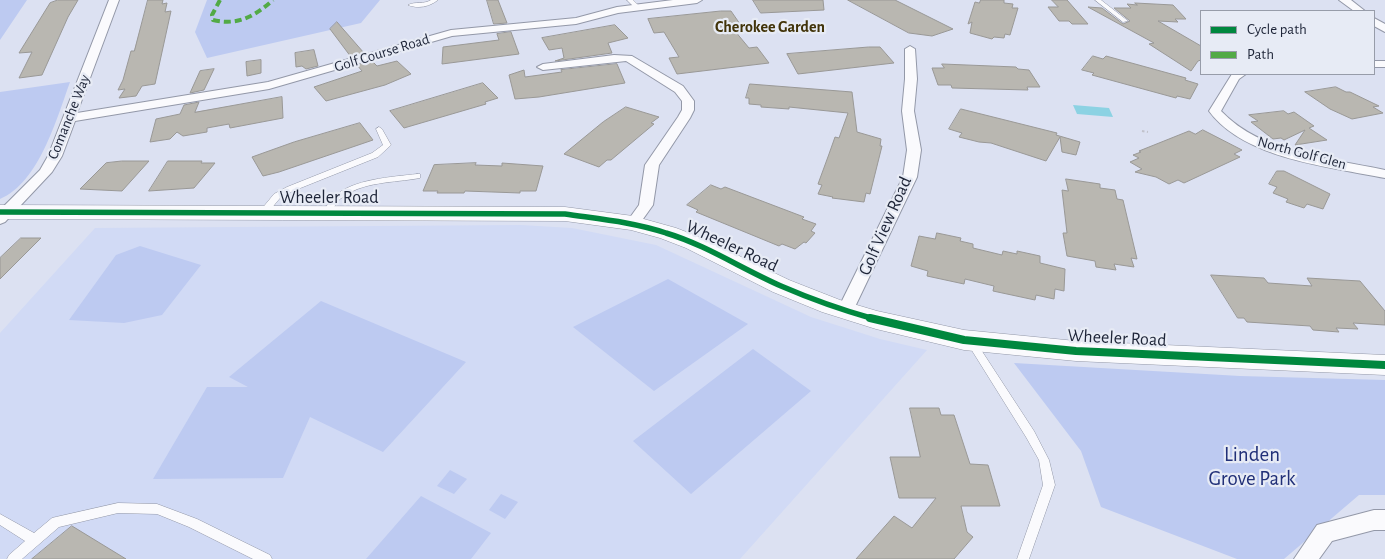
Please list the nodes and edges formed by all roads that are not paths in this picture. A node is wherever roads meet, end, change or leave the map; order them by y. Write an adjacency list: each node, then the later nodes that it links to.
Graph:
1 (114, 0): 13 (street, Comanche Way)
2 (435, 0): 7 (lane)
3 (697, 0): 6 (street, Golf Course Road)
4 (1098, 0): 9 (lane)
5 (1344, 0): 8 (street)
6 (634, 3): 13 (street, Golf Course Road)
7 (411, 5)
8 (1359, 10)
9 (1125, 21)
10 (910, 48): 21 (street, Golf View Road)
11 (543, 67): 20 (street)
12 (1238, 75): 15 (street, North Golf Glen)
13 (70, 118): 19 (street, Comanche Way)
14 (379, 129): 17 (lane)
15 (1385, 174)
16 (417, 176): 18 (lane)
17 (263, 213): 18 (street, Wheeler Road); 19 (street, Wheeler Road)
18 (326, 213): 20 (street, Wheeler Road)
19 (2, 214)
20 (633, 223): 21 (street, Wheeler Road)
21 (846, 311): 22 (street, Wheeler Road)
22 (971, 341): 23 (street, Wheeler Road); 29 (lane)
23 (1385, 365)
24 (0, 519): 26 (lane)
25 (1385, 520): 30 (street)
26 (35, 540): 27 (lane); 28 (lane)
27 (13, 559)
28 (266, 559)
29 (1024, 559)
30 (1305, 559)

